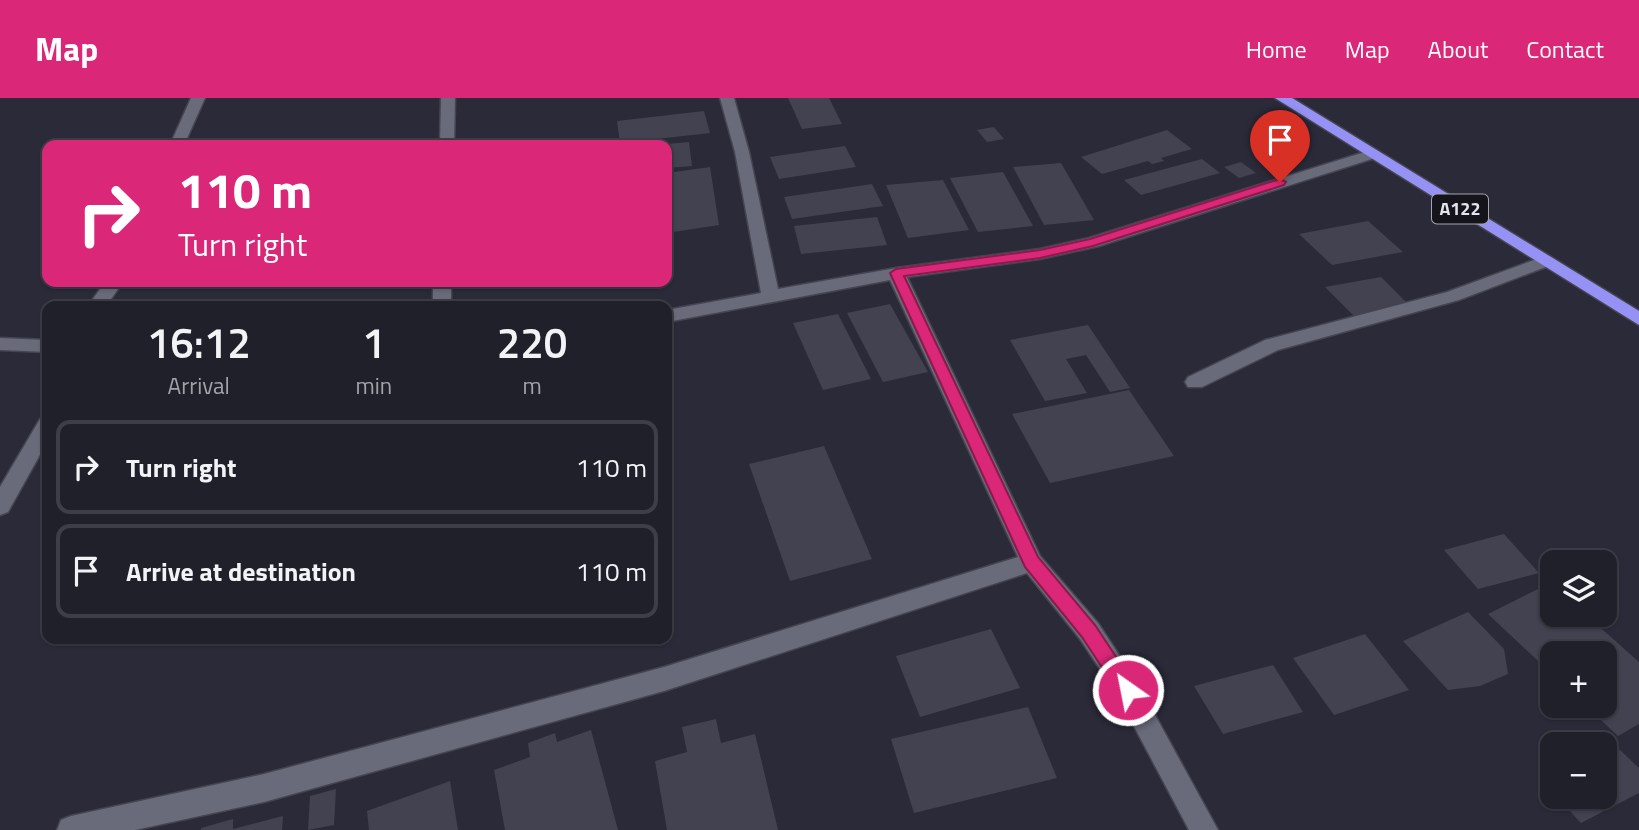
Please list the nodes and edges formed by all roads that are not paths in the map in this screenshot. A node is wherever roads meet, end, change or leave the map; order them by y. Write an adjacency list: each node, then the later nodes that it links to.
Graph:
1 (198, 98): 5 (street)
2 (449, 98): 6 (street)
3 (727, 98): 10 (street)
4 (1282, 98): 7 (highway, A122)
5 (179, 140)
6 (447, 140)
7 (1373, 154): 8 (highway, A122); 9 (street)
8 (1545, 261): 12 (highway, A122); 15 (street)
9 (896, 273): 10 (street); 20 (street)
10 (771, 298): 11 (street)
11 (672, 315)
12 (1639, 319)
13 (0, 344): 14 (street)
14 (42, 346)
15 (1195, 382)
16 (42, 431): 18 (street)
17 (42, 456): 18 (street)
18 (18, 477): 19 (street)
19 (0, 506)
20 (1032, 562): 21 (street); 22 (street)
21 (71, 830)
22 (1204, 830)

